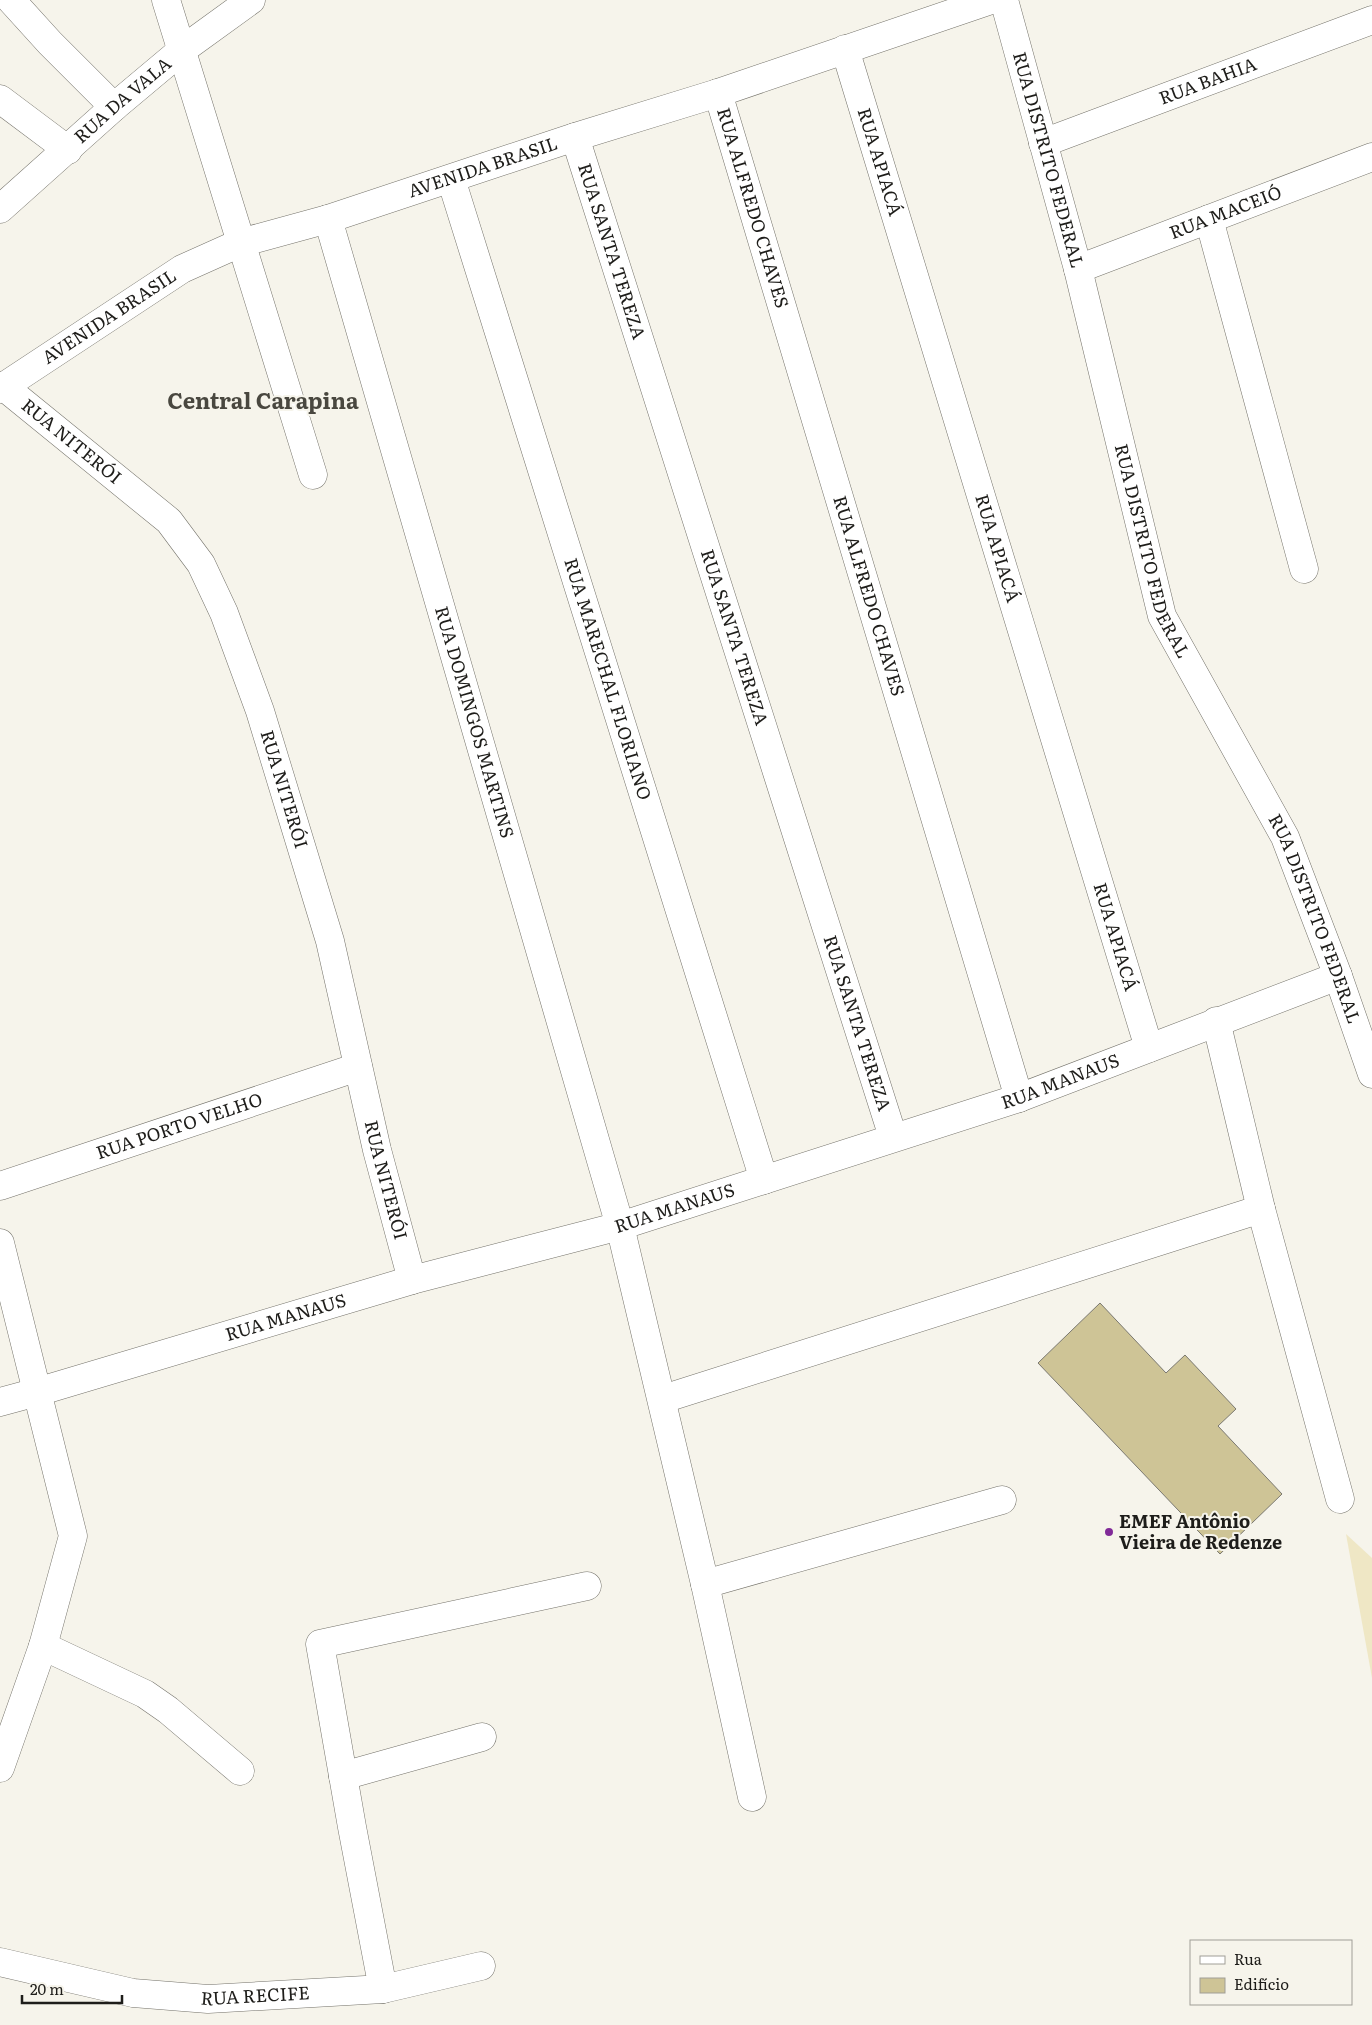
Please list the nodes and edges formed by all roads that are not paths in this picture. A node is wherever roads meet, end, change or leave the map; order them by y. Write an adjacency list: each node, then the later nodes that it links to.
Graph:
1 (11, 0): 11 (street)
2 (166, 0): 8 (street)
3 (251, 0): 8 (street, RUA DA VALA)
4 (992, 0): 7 (street, AVENIDA BRASIL)
5 (1004, 0): 13 (street, RUA DISTRITO FEDERAL)
6 (1372, 20): 13 (street, RUA BAHIA)
7 (844, 49): 9 (street, AVENIDA BRASIL); 27 (street, RUA APIACÁ)
8 (182, 50): 11 (street, RUA DA VALA); 20 (street)
9 (718, 93): 12 (street, AVENIDA BRASIL); 30 (street, RUA ALFREDO CHAVES)
10 (0, 99): 14 (street)
11 (114, 107): 14 (street, RUA DA VALA)
12 (575, 137): 16 (street, AVENIDA BRASIL); 31 (street, RUA SANTA TEREZA)
13 (1043, 143): 21 (street, RUA DISTRITO FEDERAL)
14 (68, 150): 17 (street, RUA DA VALA)
15 (1372, 157): 19 (street, RUA MACEIÓ)
16 (451, 178): 18 (street, AVENIDA BRASIL); 32 (street, RUA MARECHAL FLORIANO)
17 (0, 209)
18 (328, 218): 20 (street, AVENIDA BRASIL); 35 (street, RUA DOMINGOS MARTINS)
19 (1209, 219): 21 (street, RUA MACEIÓ); 24 (street)
20 (240, 243): 22 (street, AVENIDA BRASIL); 23 (street)
21 (1078, 269): 25 (street, RUA DISTRITO FEDERAL)
22 (2, 387): 28 (street, RUA NITERÓI)
23 (313, 475)
24 (1304, 569)
25 (1338, 976): 26 (street, RUA MANAUS); 29 (street, RUA DISTRITO FEDERAL)
26 (1216, 1021): 27 (street, RUA MANAUS); 34 (street)
27 (1149, 1048): 30 (street, RUA MANAUS)
28 (358, 1067): 33 (street, RUA PORTO VELHO); 37 (street, RUA NITERÓI)
29 (1372, 1074)
30 (1019, 1098): 31 (street, RUA MANAUS)
31 (894, 1138): 32 (street, RUA MANAUS)
32 (764, 1180): 35 (street, RUA MANAUS)
33 (0, 1186)
34 (1261, 1208): 39 (street); 42 (street)
35 (620, 1226): 37 (street, RUA MANAUS); 39 (street, RUA DOMINGOS MARTINS)
36 (0, 1243): 38 (street)
37 (412, 1280): 38 (street, RUA MANAUS)
38 (37, 1392): 40 (street, RUA MANAUS); 45 (street)
39 (662, 1399): 43 (street, RUA DOMINGOS MARTINS)
40 (0, 1402)
41 (1002, 1500): 43 (street)
42 (1340, 1500)
43 (705, 1584): 50 (street, RUA DOMINGOS MARTINS)
44 (588, 1586): 49 (street)
45 (43, 1646): 47 (street); 48 (street)
46 (482, 1737): 49 (street)
47 (1, 1764)
48 (240, 1772)
49 (343, 1776): 53 (street)
50 (752, 1797)
51 (0, 1962): 53 (street, RUA RECIFE)
52 (481, 1966): 53 (street, RUA RECIFE)
53 (383, 1989)

